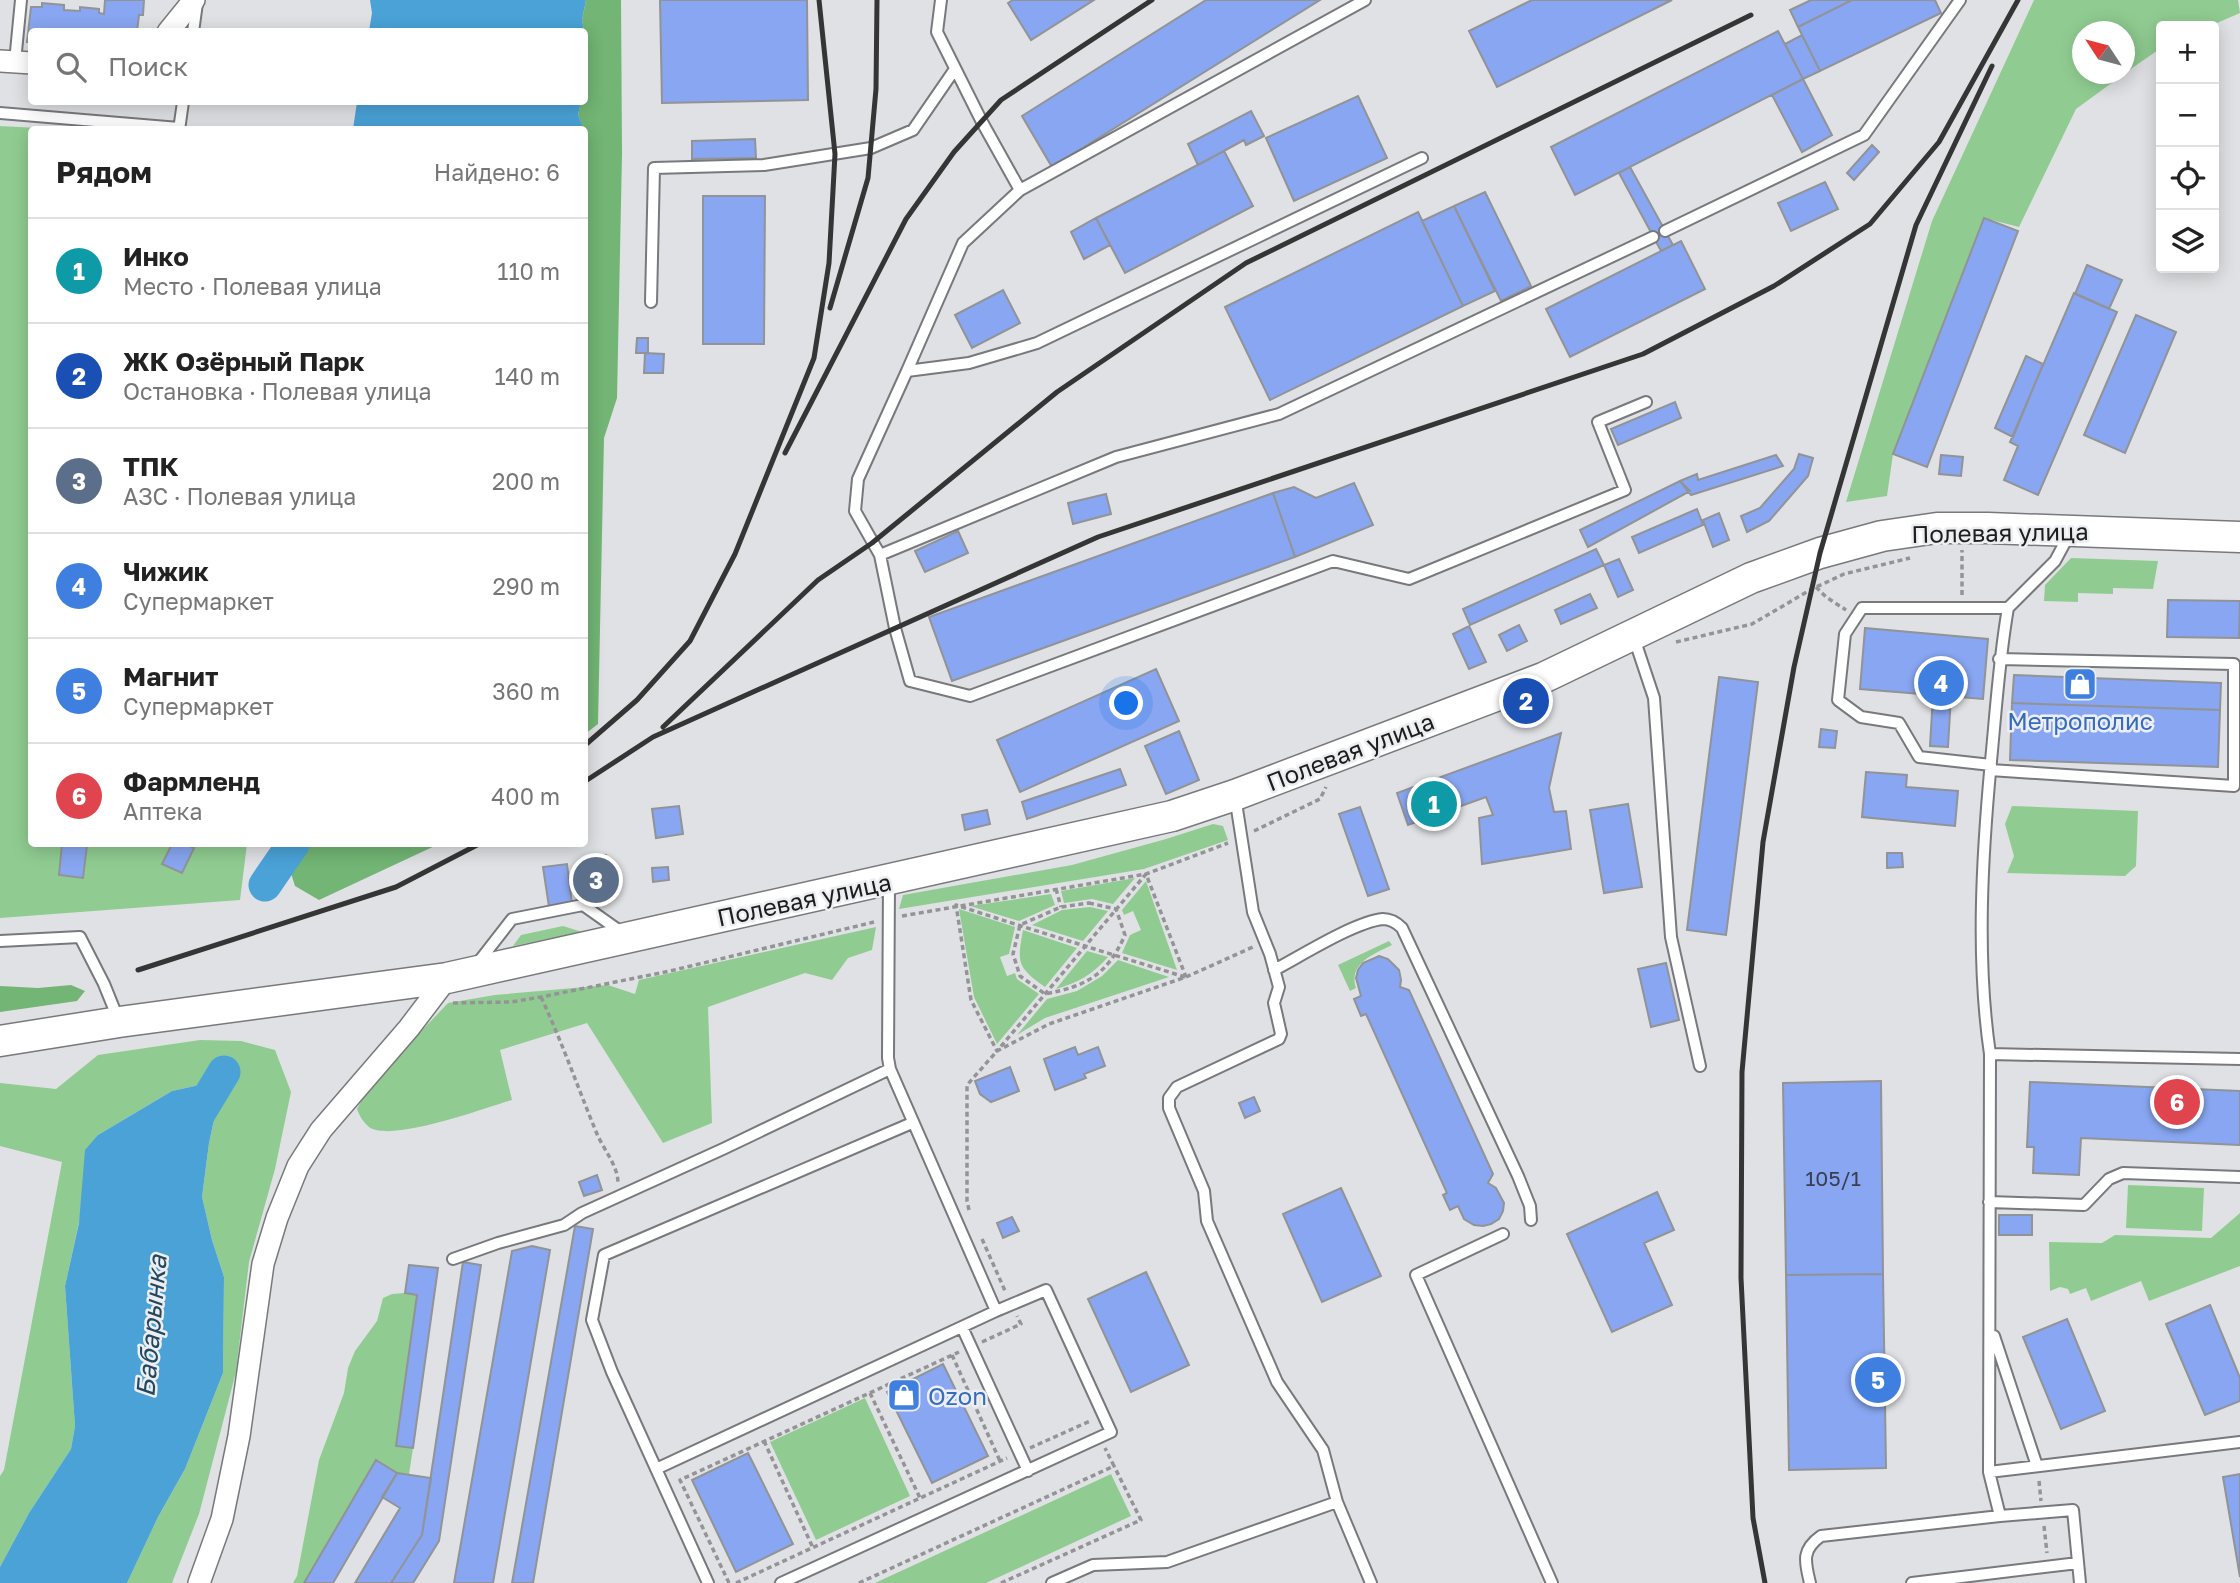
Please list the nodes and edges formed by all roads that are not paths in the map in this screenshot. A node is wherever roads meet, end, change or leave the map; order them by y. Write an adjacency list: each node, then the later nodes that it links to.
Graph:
1 (21, 0): 8 (lane)
2 (196, 0): 6 (street); 7 (lane)
3 (941, 0): 9 (lane)
4 (1365, 0): 15 (lane)
5 (1960, 0): 16 (lane)
6 (172, 28)
7 (193, 28)
8 (15, 62)
9 (955, 69): 15 (lane); 18 (lane)
10 (183, 105): 13 (lane)
11 (0, 113): 12 (lane)
12 (145, 126)
13 (179, 126)
14 (1422, 158): 19 (lane)
15 (1020, 190): 19 (lane)
16 (1665, 230)
17 (1653, 237): 23 (lane)
18 (651, 302)
19 (907, 372): 23 (lane)
20 (1646, 402): 23 (lane)
21 (2071, 530): 22 (street, Полевая улица); 24 (lane); 25 (street, Полевая улица)
22 (2240, 537)
23 (880, 555)
24 (2008, 608): 26 (lane); 27 (lane)
25 (1633, 635): 28 (street, Полевая улица); 38 (lane)
26 (1999, 659): 27 (lane); 27 (lane)
27 (1990, 767): 36 (lane)
28 (1235, 795): 29 (street, Полевая улица); 32 (lane)
29 (889, 880): 30 (street, Полевая улица); 39 (lane)
30 (629, 937): 33 (street, Полевая улица); 33 (lane)
31 (0, 941): 34 (lane)
32 (1274, 971): 43 (lane); 54 (lane)
33 (459, 975): 34 (street, Полевая улица); 57 (street)
34 (119, 1022): 35 (street, Полевая улица)
35 (0, 1041)
36 (1990, 1054): 37 (lane); 42 (lane)
37 (2240, 1059)
38 (1700, 1066)
39 (890, 1069): 40 (lane); 45 (lane)
40 (912, 1123): 46 (lane); 51 (lane)
41 (2240, 1177): 42 (lane)
42 (1989, 1202): 47 (lane)
43 (1531, 1220)
44 (1503, 1234): 62 (lane)
45 (453, 1259)
46 (996, 1311): 48 (lane); 52 (lane)
47 (1990, 1326): 50 (lane); 53 (lane)
48 (962, 1327): 51 (lane); 52 (lane)
49 (2240, 1442): 50 (lane)
50 (2038, 1466): 53 (lane)
51 (656, 1469): 58 (lane)
52 (1028, 1471): 59 (lane)
53 (1989, 1472): 55 (lane)
54 (1337, 1502): 60 (lane); 61 (lane)
55 (2000, 1516): 56 (lane); 63 (lane)
56 (2078, 1563): 64 (lane); 65 (lane)
57 (199, 1583)
58 (708, 1583)
59 (780, 1583)
60 (1052, 1583)
61 (1371, 1583)
62 (1552, 1583)
63 (1810, 1583)
64 (1912, 1583)
65 (2080, 1583)

